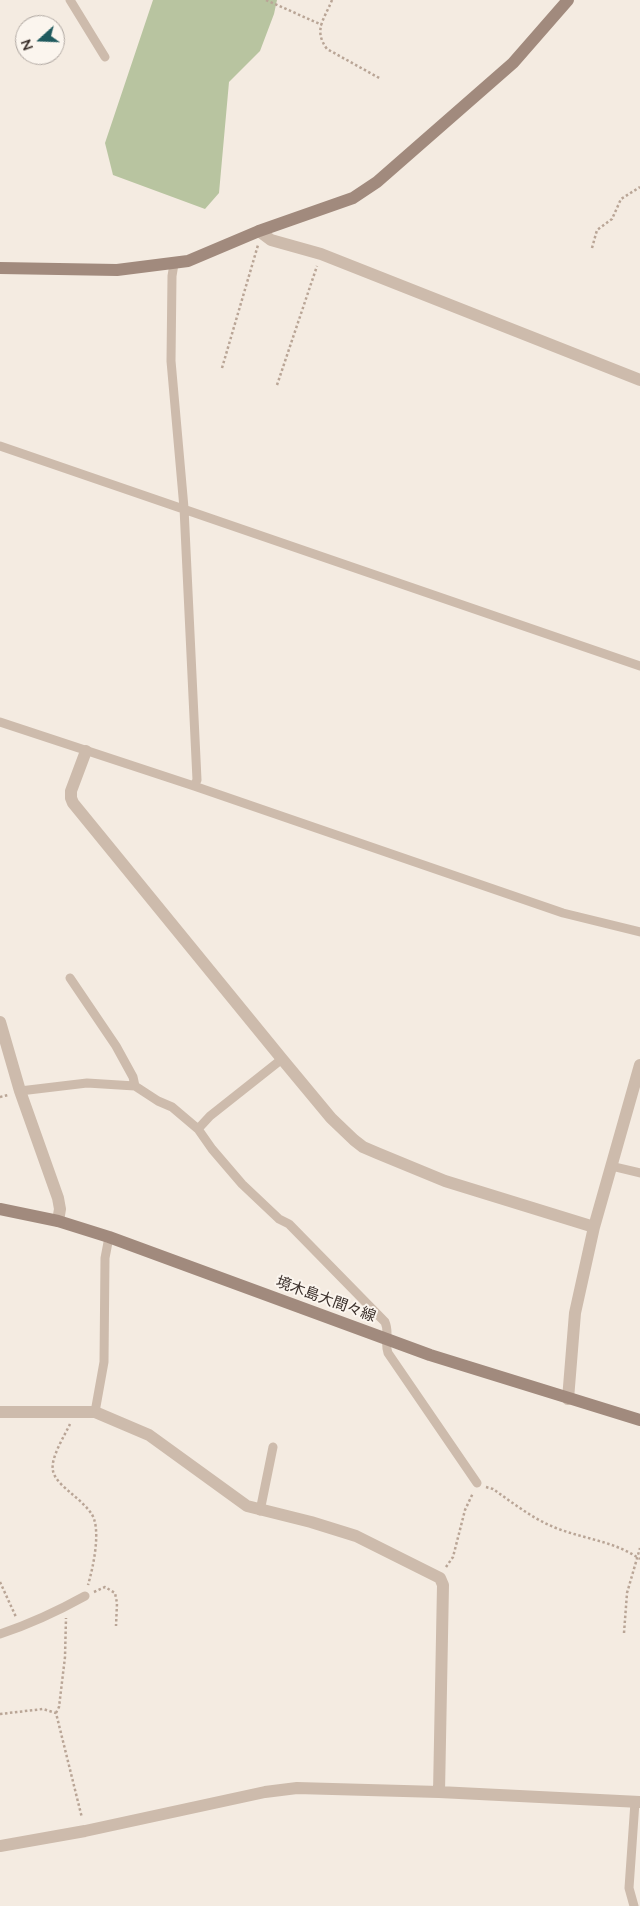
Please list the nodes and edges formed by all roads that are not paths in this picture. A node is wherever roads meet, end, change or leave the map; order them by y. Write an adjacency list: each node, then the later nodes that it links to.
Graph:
1 (70, 0): 3 (lane)
2 (568, 0): 4 (main road)
3 (105, 57)
4 (259, 231): 5 (main road); 7 (street)
5 (174, 264): 6 (main road); 9 (lane)
6 (0, 268)
7 (640, 380)
8 (0, 446): 9 (lane)
9 (184, 508): 10 (lane); 13 (lane)
10 (640, 666)
11 (0, 722): 12 (lane)
12 (86, 751): 13 (lane); 17 (street)
13 (194, 786): 14 (lane)
14 (640, 932)
15 (70, 978): 19 (lane)
16 (0, 1022): 20 (street)
17 (282, 1059): 21 (lane); 26 (street)
18 (640, 1065): 22 (street)
19 (135, 1086): 20 (lane); 21 (lane)
20 (20, 1091): 25 (street)
21 (198, 1129): 28 (lane)
22 (611, 1166): 23 (lane); 26 (street)
23 (640, 1174)
24 (0, 1209): 25 (main road, 境木島大間々線)
25 (58, 1221): 27 (main road, 境木島大間々線)
26 (594, 1227): 29 (street)
27 (109, 1237): 28 (main road, 境木島大間々線); 31 (lane)
28 (387, 1338): 29 (main road, 境木島大間々線); 34 (lane)
29 (568, 1399): 32 (main road, 境木島大間々線)
30 (0, 1412): 31 (street)
31 (95, 1412): 35 (street)
32 (640, 1420)
33 (273, 1447): 35 (lane)
34 (477, 1483)
35 (260, 1511): 38 (street)
36 (86, 1596): 37 (lane)
37 (0, 1634)
38 (439, 1792): 39 (street); 40 (street)
39 (638, 1802): 41 (lane)
40 (0, 1846)
41 (634, 1906)

